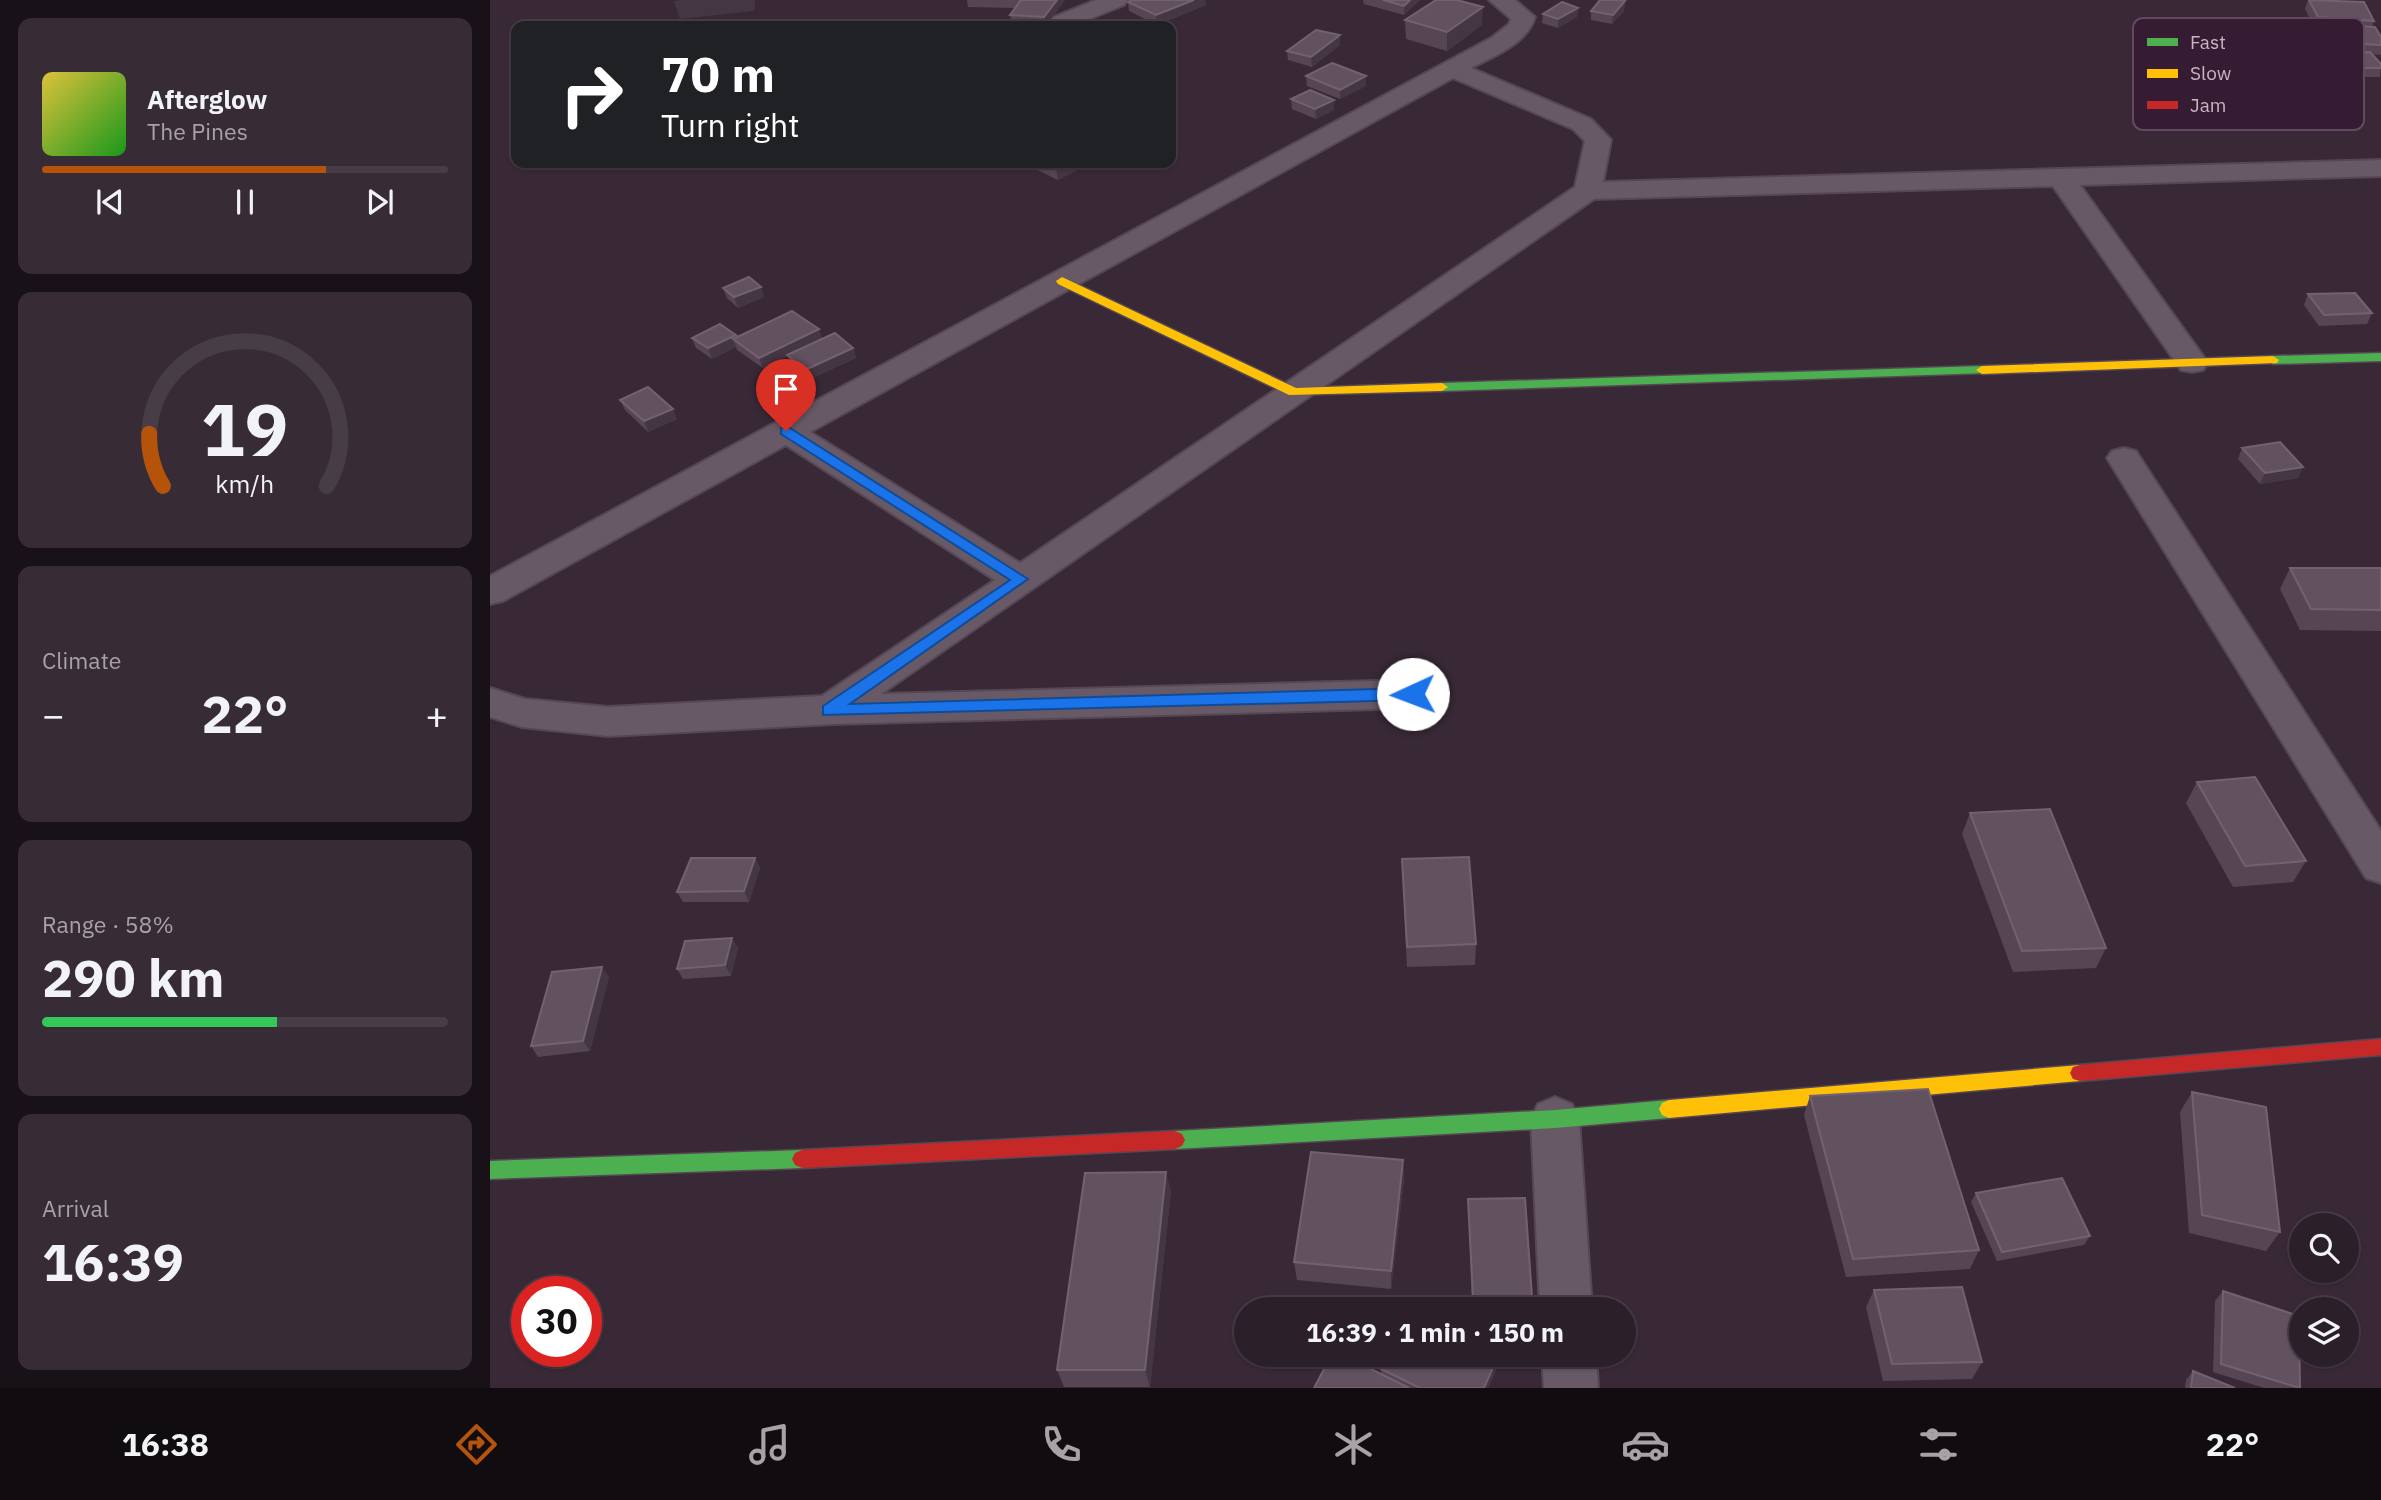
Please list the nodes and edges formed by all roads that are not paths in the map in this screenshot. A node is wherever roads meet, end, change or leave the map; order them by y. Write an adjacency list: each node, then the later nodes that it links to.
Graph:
1 (1116, 0): 3 (street)
2 (1500, 0): 4 (street)
3 (1064, 21)
4 (1452, 69): 7 (street); 8 (street)
5 (2381, 169): 6 (street)
6 (2062, 177): 7 (street); 10 (street)
7 (1588, 191): 11 (street)
8 (1062, 281): 11 (street); 12 (street)
9 (2381, 357): 10 (street)
10 (2192, 363): 11 (street)
11 (1294, 392): 14 (street)
12 (786, 431): 14 (street); 15 (street)
13 (2124, 458): 19 (street)
14 (1020, 579): 18 (street)
15 (490, 592)
16 (1413, 694): 18 (street)
17 (490, 702): 18 (street)
18 (829, 710)
19 (2381, 866)
20 (2381, 1047): 21 (street)
21 (1555, 1119): 22 (street); 23 (street)
22 (490, 1170)
23 (1565, 1297)
24 (1570, 1367): 25 (street)
25 (1571, 1388)

